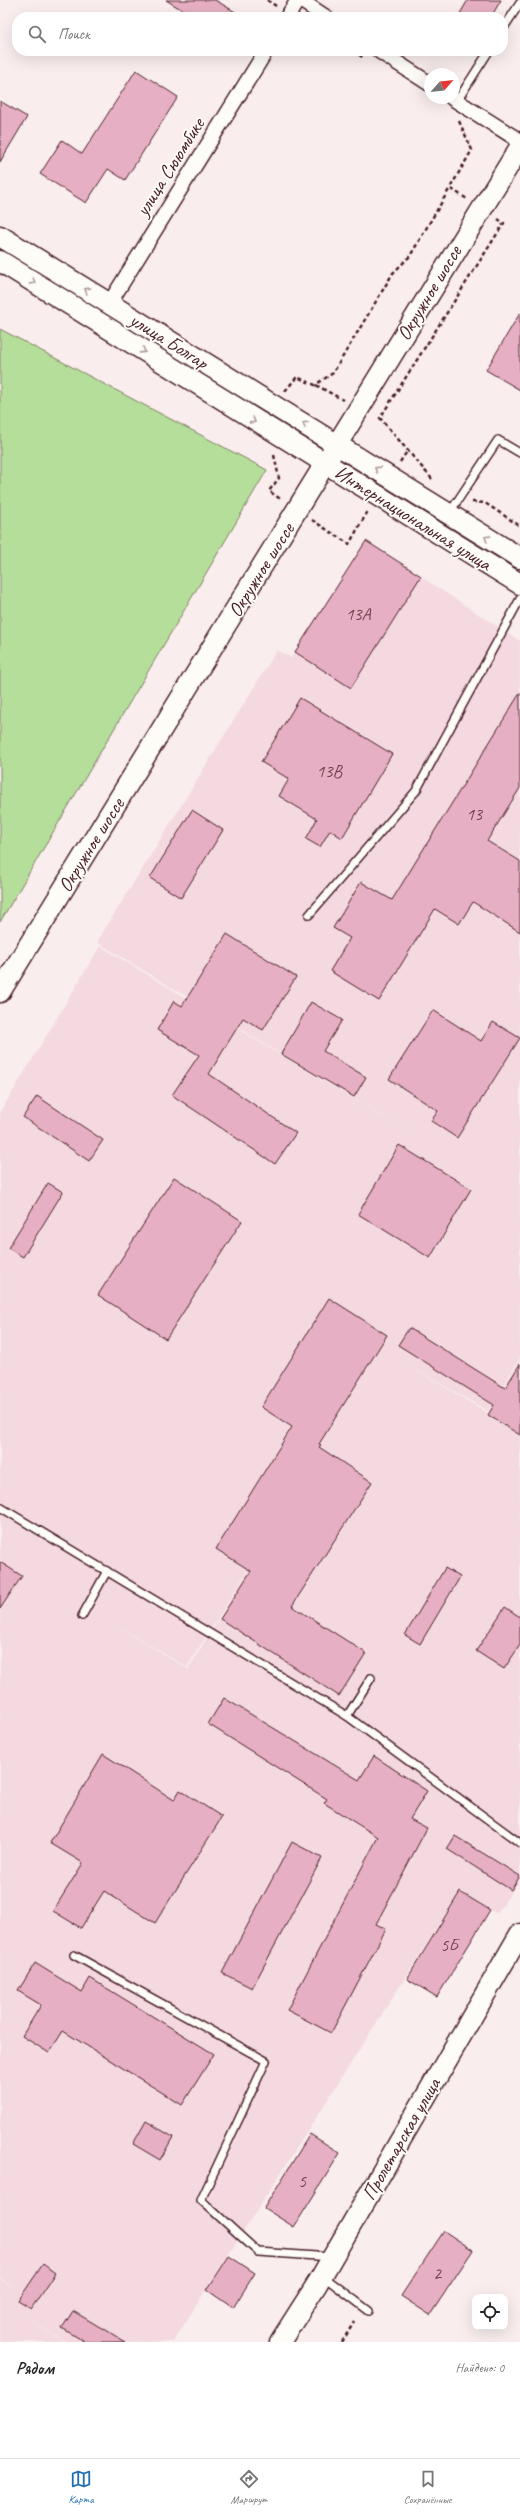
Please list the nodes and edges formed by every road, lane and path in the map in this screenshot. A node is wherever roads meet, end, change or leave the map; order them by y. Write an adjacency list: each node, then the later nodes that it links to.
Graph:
1 (299, 0): 3 (street); 4 (street)
2 (520, 3): 5 (lane)
3 (291, 12)
4 (318, 12)
5 (508, 21)
6 (263, 56): 19 (street, улица Сююмбике)
7 (387, 56): 9 (street)
8 (485, 56): 10 (lane)
9 (424, 80)
10 (460, 92)
11 (460, 104): 13 (street)
12 (457, 117): 15 (path)
13 (520, 141)
14 (520, 147): 16 (street, Окружное шоссе)
15 (450, 188): 16 (path); 20 (path)
16 (481, 207): 21 (street, Окружное шоссе); 24 (path)
17 (0, 236): 19 (street, улица Болгар, one-way to 17)
18 (0, 261): 23 (street, улица Болгар, one-way to 23)
19 (109, 304): 21 (street, улица Болгар, one-way to 19)
20 (277, 389)
21 (338, 445): 23 (street, Окружное шоссе); 24 (street, Интернациональная улица, one-way to 21)
22 (520, 453): 24 (lane)
23 (326, 464): 27 (street, Интернациональная улица); 30 (street, Окружное шоссе)
24 (454, 507): 25 (path); 26 (street, Интернациональная улица, one-way to 24)
25 (520, 526)
26 (520, 558)
27 (520, 584)
28 (520, 599): 29 (lane)
29 (309, 915)
30 (0, 992)
31 (0, 1507): 32 (lane)
32 (107, 1572): 33 (lane); 35 (lane)
33 (82, 1616)
34 (371, 1678): 35 (lane)
35 (347, 1716): 36 (lane)
36 (520, 1843)
37 (520, 1934): 39 (street, Пролетарская улица)
38 (74, 1955): 39 (lane)
39 (333, 2257): 40 (street, Пролетарская улица)
40 (322, 2275): 41 (lane); 43 (street, Пролетарская улица)
41 (369, 2311)
42 (354, 2322): 44 (path)
43 (280, 2342)
44 (342, 2342)

